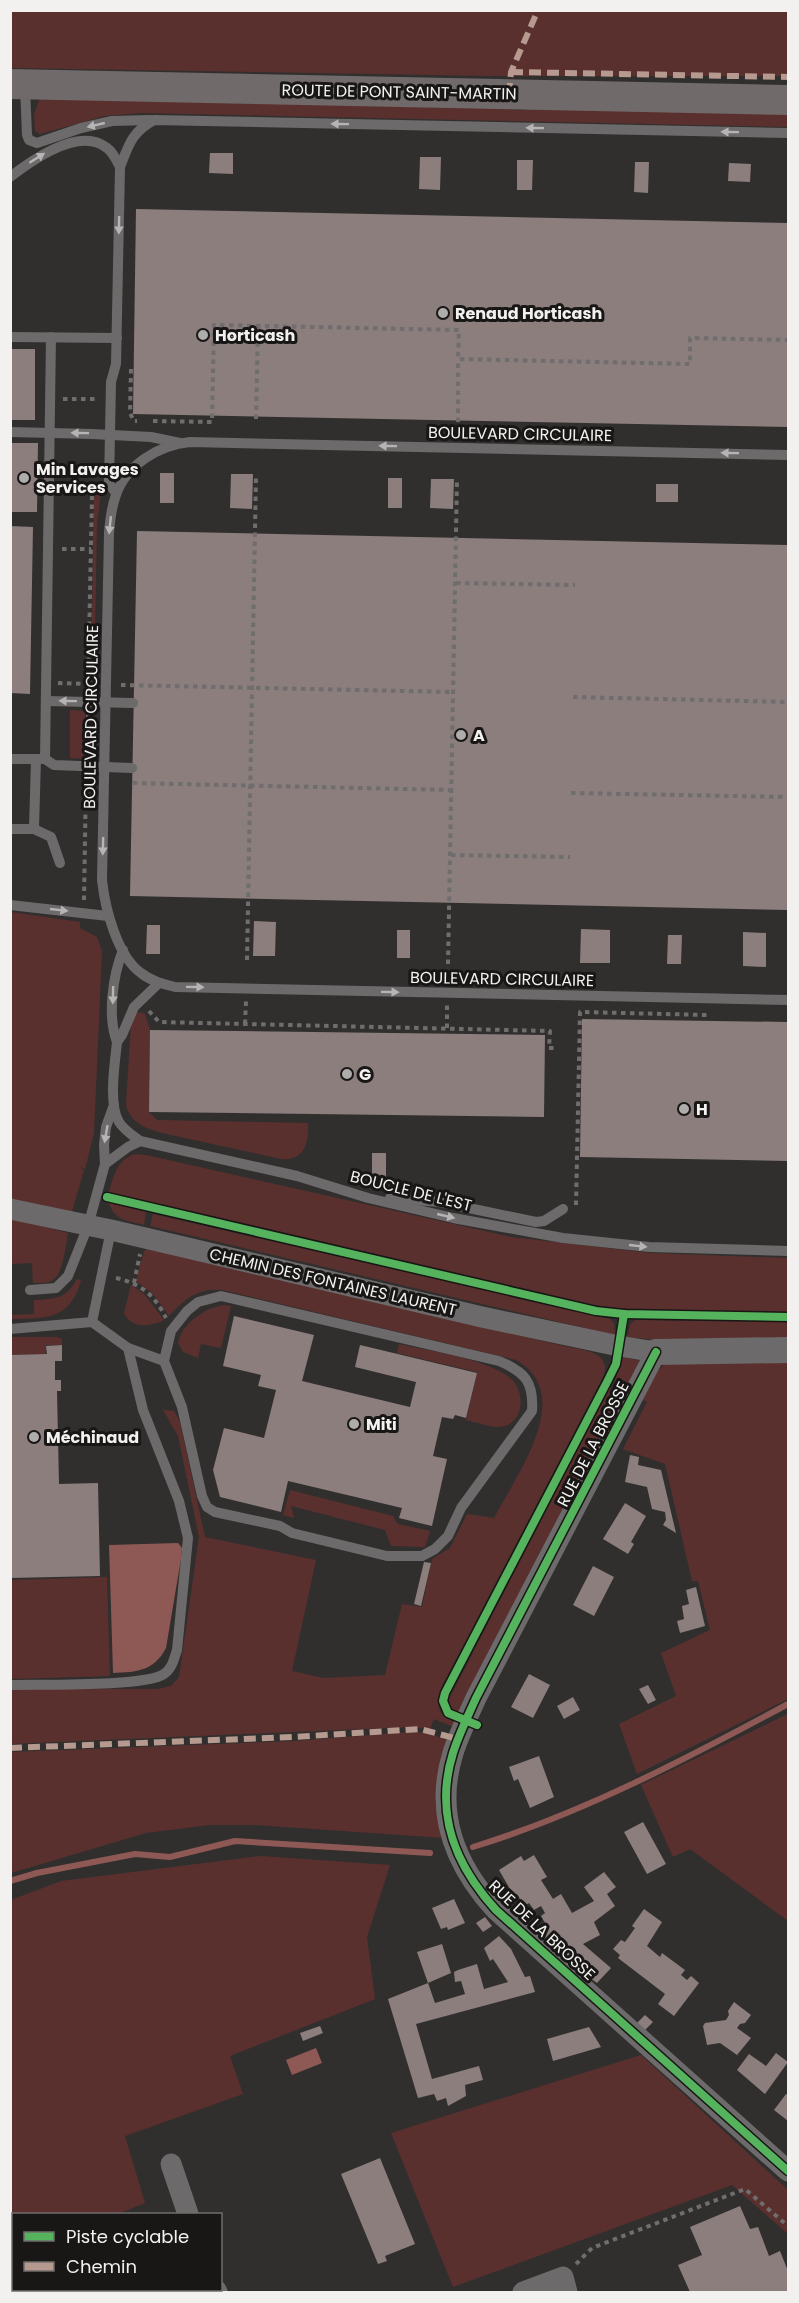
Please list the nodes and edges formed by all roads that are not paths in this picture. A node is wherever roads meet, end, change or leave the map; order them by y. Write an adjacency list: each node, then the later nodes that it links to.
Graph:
1 (18, 84): 2 (main road, ROUTE DE PONT SAINT-MARTIN); 3 (lane, one-way to 1)
2 (789, 100)
3 (154, 120): 4 (lane, one-way to 3); 5 (lane)
4 (789, 133)
5 (120, 167): 6 (lane, one-way to 5); 9 (lane, one-way to 9)
6 (10, 177)
7 (10, 337): 8 (lane)
8 (51, 337): 9 (lane); 11 (lane)
9 (117, 338): 12 (lane)
10 (10, 432): 11 (lane)
11 (50, 433): 12 (lane, one-way to 11); 16 (lane)
12 (109, 436): 13 (lane); 15 (lane)
13 (180, 443): 14 (lane, BOULEVARD CIRCULAIRE, one-way to 13); 15 (lane, BOULEVARD CIRCULAIRE)
14 (789, 455)
15 (116, 493): 17 (lane, BOULEVARD CIRCULAIRE, one-way to 17)
16 (46, 701): 17 (lane, one-way to 16); 20 (lane)
17 (106, 702): 18 (lane); 21 (lane, BOULEVARD CIRCULAIRE)
18 (133, 703)
19 (10, 759): 20 (lane)
20 (40, 759): 21 (lane); 24 (lane)
21 (105, 767): 22 (lane); 27 (lane, BOULEVARD CIRCULAIRE, one-way to 27)
22 (132, 768)
23 (10, 829): 24 (lane)
24 (34, 829): 25 (lane)
25 (60, 863)
26 (10, 905): 27 (lane, one-way to 27)
27 (108, 915): 28 (lane, BOULEVARD CIRCULAIRE)
28 (123, 950): 29 (lane, BOULEVARD CIRCULAIRE); 31 (lane, one-way to 31)
29 (159, 983): 30 (lane, BOULEVARD CIRCULAIRE, one-way to 30); 31 (lane)
30 (789, 1000)
31 (117, 1042): 32 (lane)
32 (114, 1105): 33 (lane); 34 (lane, one-way to 34)
33 (140, 1141): 34 (lane); 35 (lane, BOUCLE DE L'EST)
34 (105, 1164): 38 (lane)
35 (368, 1198): 37 (lane); 40 (lane, BOUCLE DE L'EST, one-way to 40)
36 (10, 1209): 38 (street, CHEMIN DES FONTAINES LAURENT)
37 (562, 1209)
38 (88, 1226): 39 (street, CHEMIN DES FONTAINES LAURENT); 41 (lane)
39 (111, 1230): 42 (lane); 46 (street, CHEMIN DES FONTAINES LAURENT)
40 (789, 1251)
41 (30, 1290)
42 (92, 1322): 43 (lane); 44 (lane)
43 (10, 1329)
44 (128, 1348): 47 (lane); 48 (lane)
45 (789, 1350): 46 (street)
46 (656, 1352): 50 (street, RUE DE LA BROSSE)
47 (165, 1361): 47 (lane)
48 (10, 1685)
49 (171, 2164): 51 (street)
50 (789, 2170)
51 (188, 2213)
52 (565, 2285): 53 (street)
53 (523, 2292)

